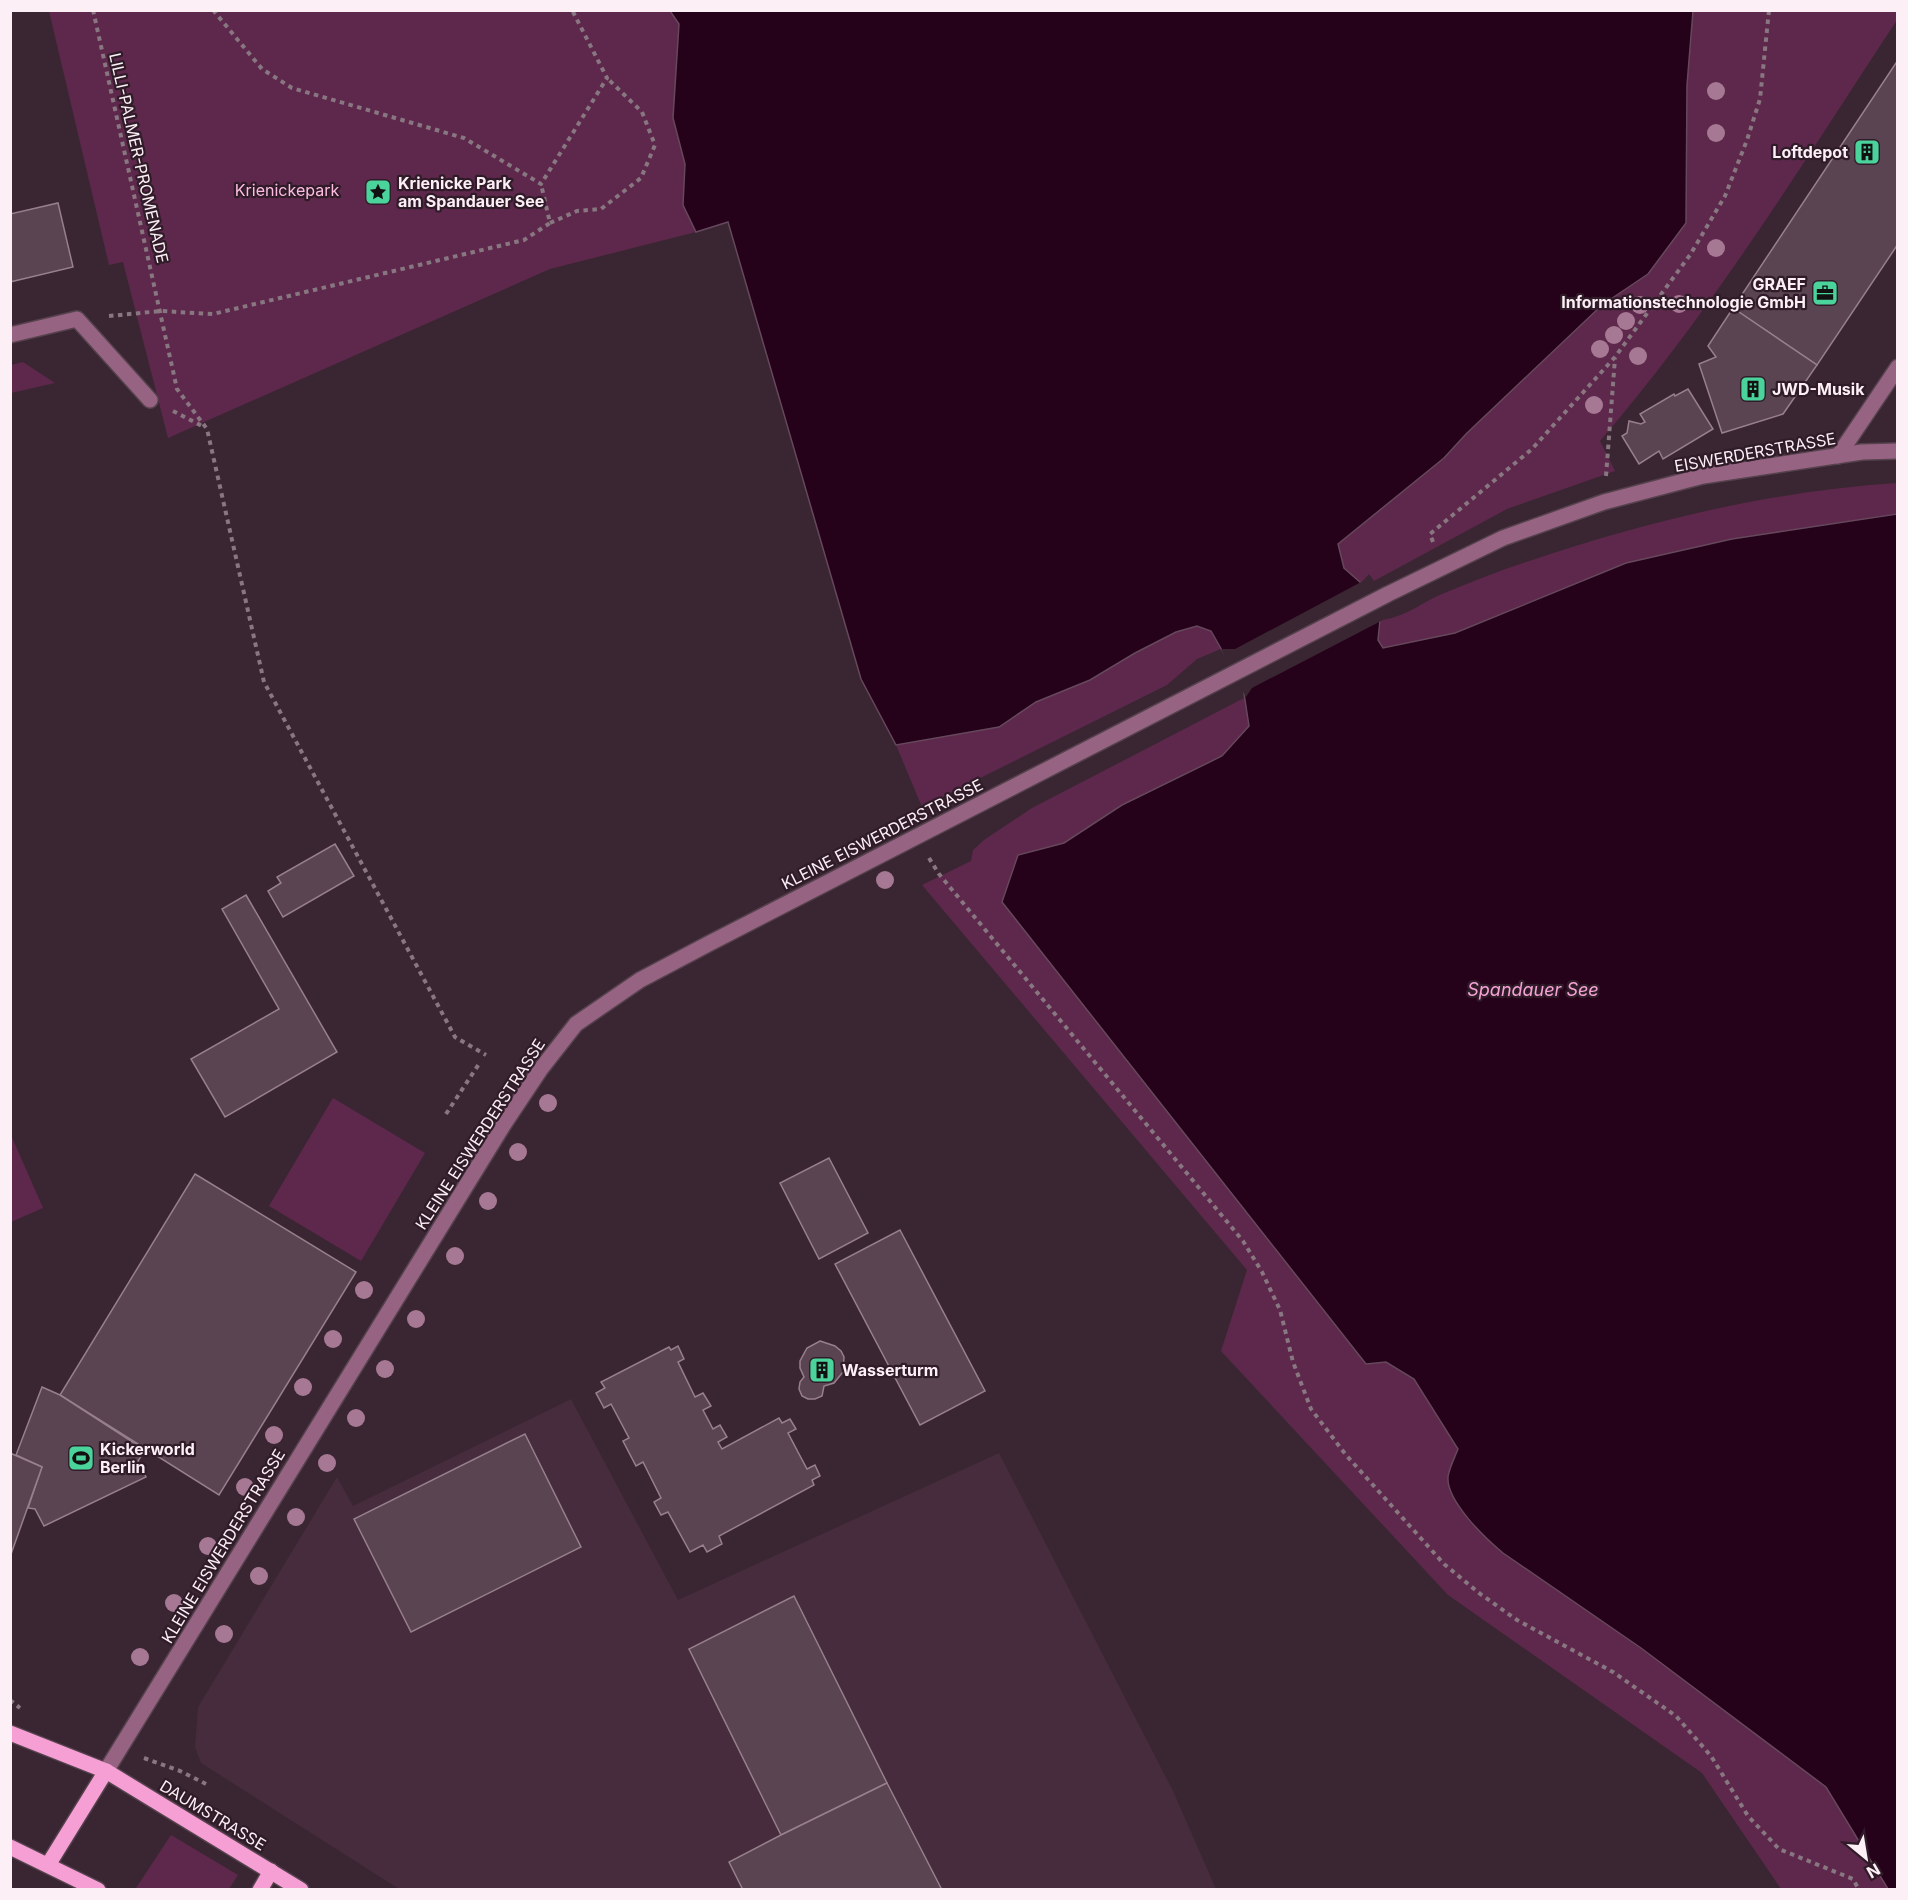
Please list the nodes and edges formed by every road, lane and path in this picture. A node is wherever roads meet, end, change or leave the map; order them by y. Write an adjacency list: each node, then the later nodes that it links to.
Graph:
1 (93, 10): 8 (path, LILLI-PALMER-PROMENADE)
2 (213, 10): 6 (path)
3 (572, 10): 5 (path)
4 (1769, 10): 11 (path)
5 (607, 78): 6 (path); 7 (path)
6 (541, 184): 7 (path)
7 (550, 223): 8 (path)
8 (161, 310): 9 (path); 14 (path, LILLI-PALMER-PROMENADE)
9 (77, 320): 10 (street); 13 (street)
10 (10, 335)
11 (1615, 357): 17 (path); 18 (path)
12 (1898, 368): 16 (street)
13 (150, 400): 14 (path)
14 (207, 429): 21 (path)
15 (1898, 451): 16 (street, EISWERDERSTRASSE)
16 (1838, 456): 19 (street, EISWERDERSTRASSE)
17 (1605, 480)
18 (1436, 549)
19 (1227, 677): 25 (street, KLEINE EISWERDERSTRASSE)
20 (933, 864): 32 (path)
21 (486, 1055)
22 (479, 1064): 23 (path)
23 (446, 1114)
24 (10, 1733): 25 (main road, DAUMSTRASSE)
25 (106, 1771): 27 (main road); 28 (main road, DAUMSTRASSE)
26 (10, 1847): 27 (main road)
27 (48, 1865): 29 (main road)
28 (271, 1871): 30 (main road); 31 (main road, DAUMSTRASSE)
29 (98, 1890)
30 (260, 1890)
31 (301, 1890)
32 (1859, 1890)

